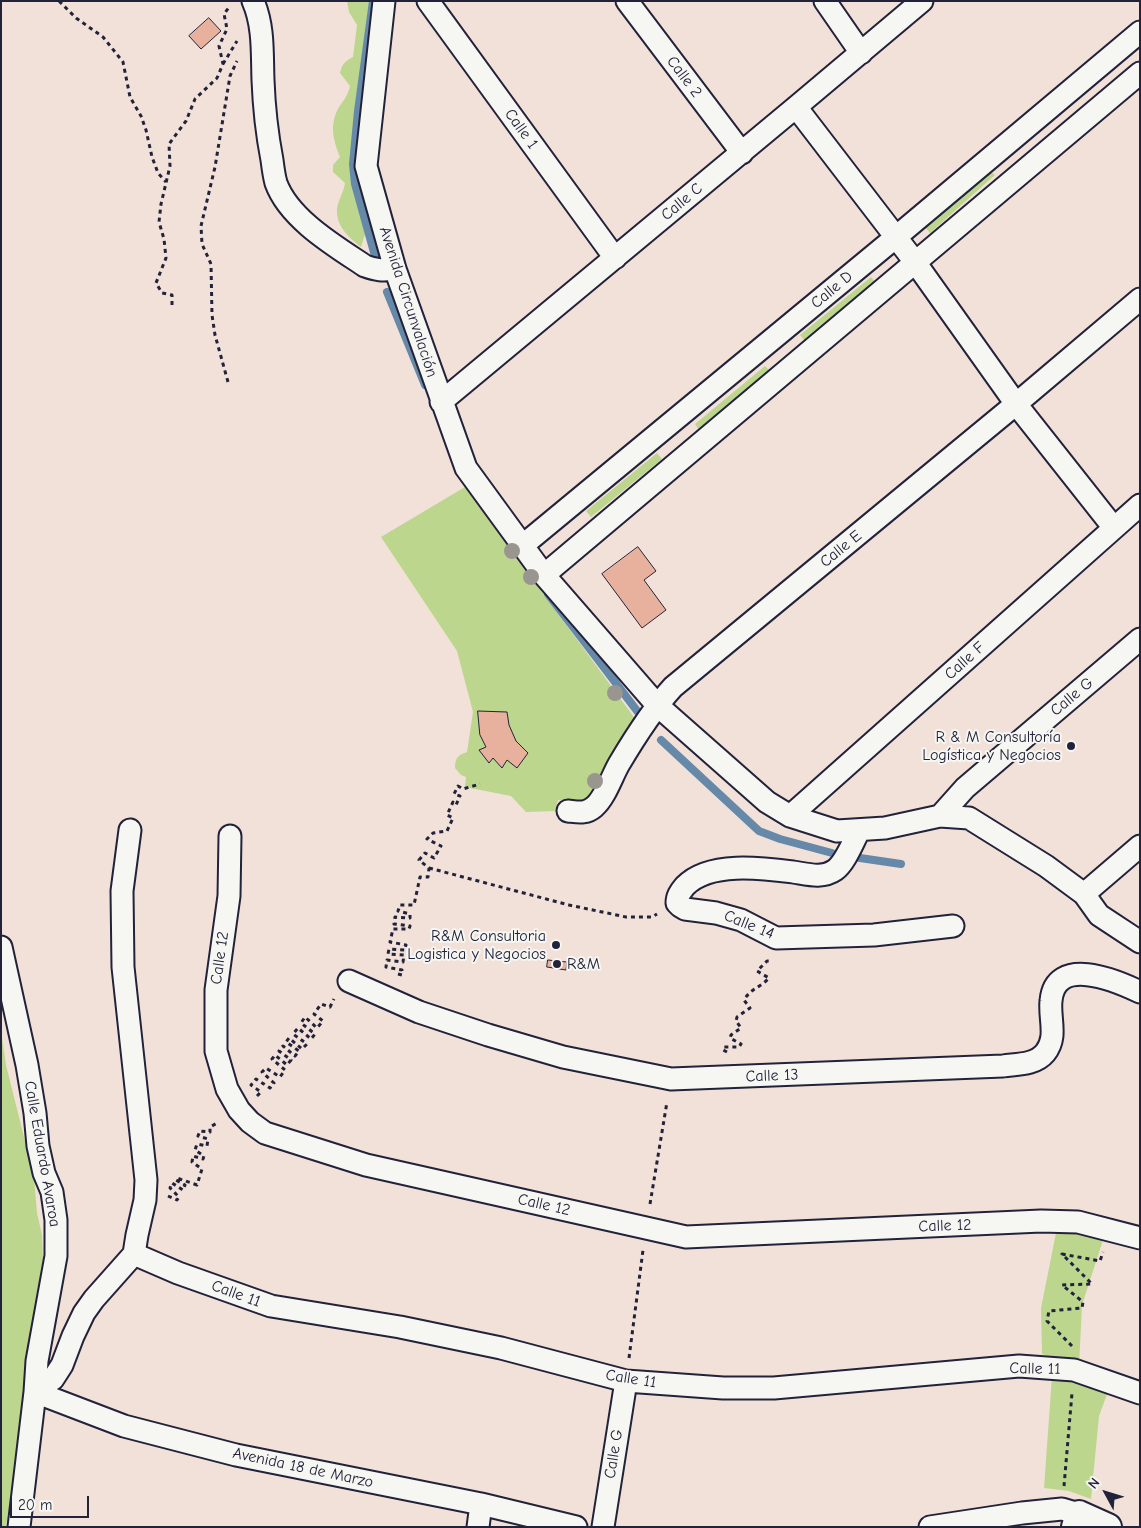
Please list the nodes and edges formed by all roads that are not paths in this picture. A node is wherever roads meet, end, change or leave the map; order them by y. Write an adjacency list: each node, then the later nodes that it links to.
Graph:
1 (253, 1): 15 (street)
2 (384, 1): 15 (street, Avenida Circunvalación)
3 (428, 1): 13 (street, Calle 1)
4 (627, 1): 11 (street, Calle 2)
5 (825, 1): 8 (street)
6 (922, 1): 8 (street, Calle C)
7 (1140, 32): 12 (street, Calle D)
8 (861, 53): 10 (street, Calle C)
9 (1140, 73): 14 (street, Calle D)
10 (796, 107): 11 (street, Calle C); 12 (street)
11 (742, 153): 13 (street, Calle C)
12 (896, 237): 14 (street); 21 (street, Calle D)
13 (615, 258): 17 (street, Calle C)
14 (915, 262): 18 (street); 22 (street, Calle D)
15 (395, 269): 17 (street, Avenida Circunvalación)
16 (1140, 299): 18 (street, Calle E)
17 (441, 402): 21 (street, Avenida Circunvalación)
18 (1016, 404): 20 (street); 24 (street, Calle E)
19 (1140, 506): 20 (street, Calle F)
20 (1114, 528): 26 (street, Calle F)
21 (522, 546): 22 (street, Avenida Circunvalación)
22 (544, 575): 24 (street, Avenida Circunvalación)
23 (1140, 639): 27 (street, Calle G)
24 (657, 705): 25 (street, Calle E); 26 (street, Avenida Circunvalación)
25 (568, 811)
26 (790, 816): 29 (street, Avenida Circunvalación)
27 (940, 816): 29 (street, Avenida Circunvalación); 32 (street, Avenida Circunvalación)
28 (130, 830): 39 (street)
29 (859, 831): 33 (street, Calle 14)
30 (230, 836): 38 (street, Calle 12)
31 (1140, 846): 32 (street)
32 (1084, 894): 34 (street, Avenida Circunvalación)
33 (953, 926)
34 (1140, 942)
35 (1, 947): 41 (street, Calle Eduardo Avaroa)
36 (349, 980): 37 (street, Calle 13)
37 (1140, 992)
38 (1140, 1238)
39 (134, 1254): 40 (street, Calle 11); 41 (street)
40 (626, 1381): 42 (street, Calle 11); 48 (street, Calle G)
41 (35, 1392): 43 (street, Avenida 18 de Marzo); 45 (street, Calle Eduardo Avaroa)
42 (1140, 1393)
43 (481, 1504): 46 (street); 47 (street, Avenida 18 de Marzo)
44 (1072, 1517): 49 (street); 50 (street)
45 (19, 1527)
46 (478, 1527)
47 (576, 1527)
48 (603, 1527)
49 (930, 1527)
50 (1108, 1527)

